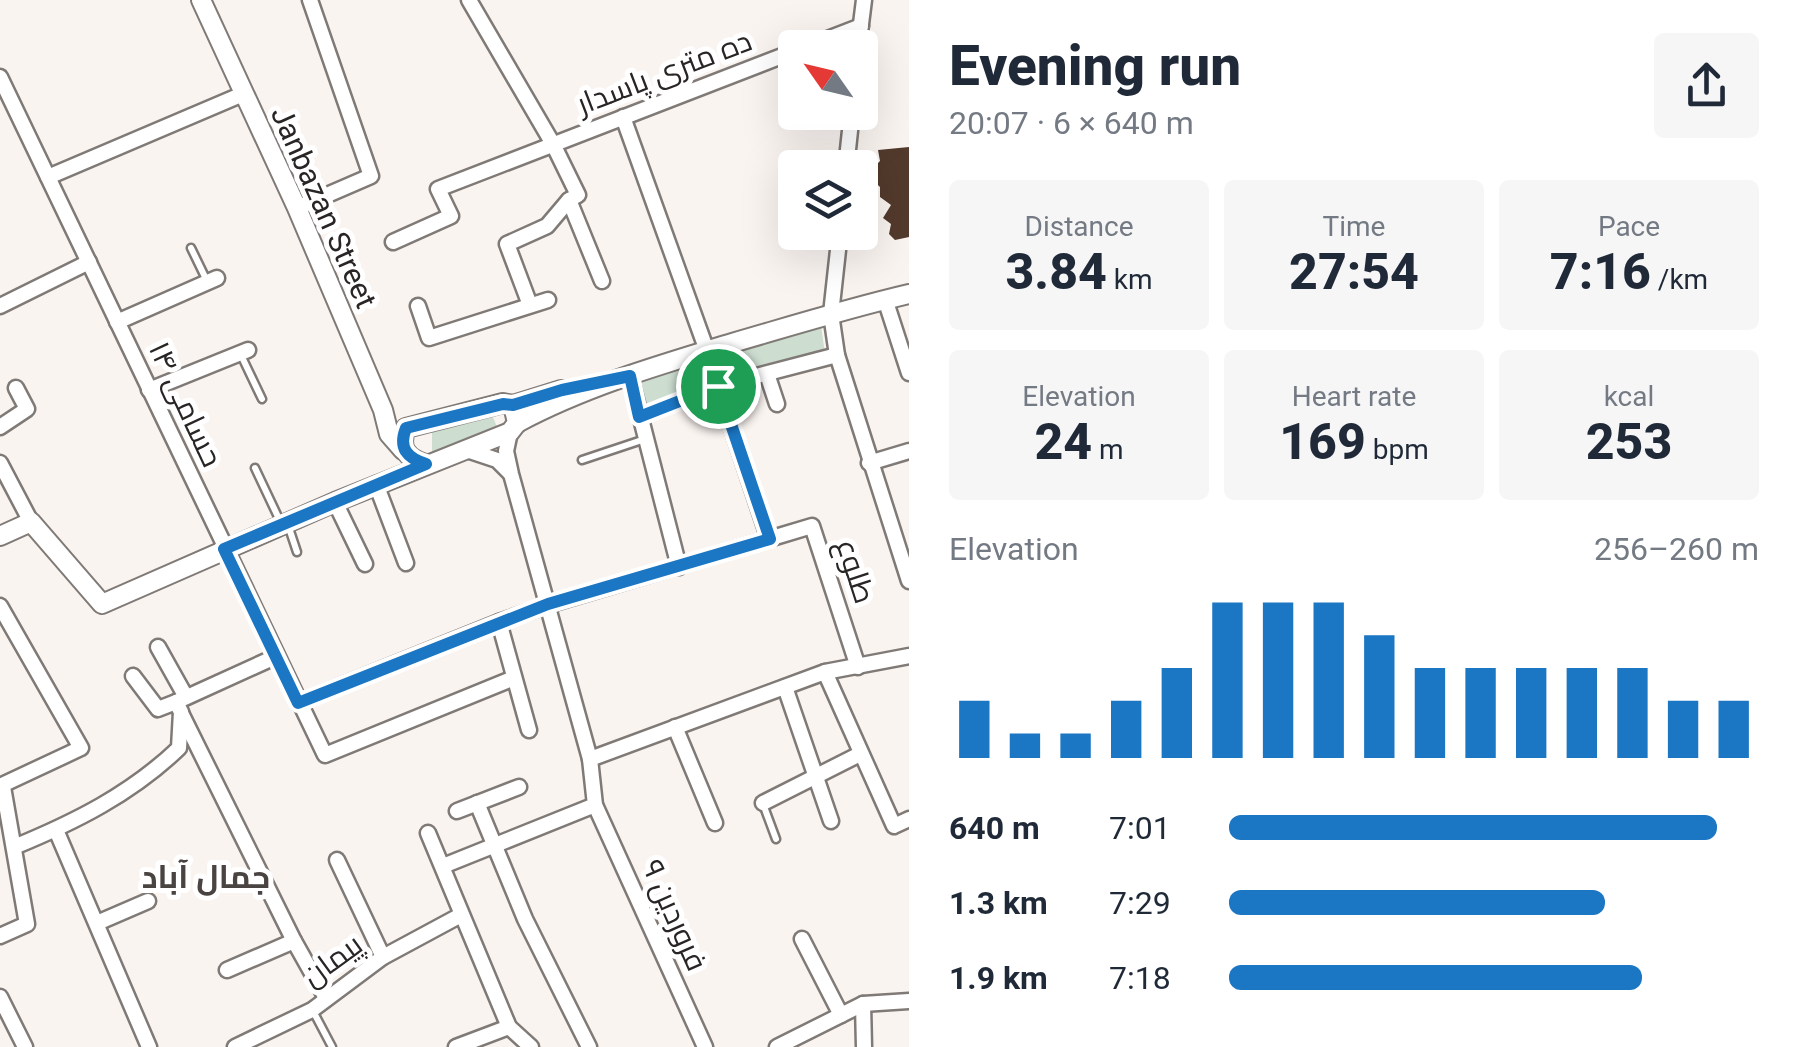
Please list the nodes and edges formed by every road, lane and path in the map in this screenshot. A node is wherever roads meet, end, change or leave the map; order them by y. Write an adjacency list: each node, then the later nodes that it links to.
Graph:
1 (201, 0): 10 (street, Janbazan Street)
2 (310, 0): 16 (street)
3 (469, 0): 13 (street)
4 (864, 0): 5 (street)
5 (861, 26): 6 (street); 7 (street)
6 (851, 30)
7 (860, 30)
8 (778, 58): 12 (street, ده متری پاسدار)
9 (0, 77): 11 (street, حسامی ۱۴)
10 (242, 94): 14 (street); 16 (street, Janbazan Street)
11 (6, 107): 14 (street, حسامی ۱۴)
12 (623, 117): 13 (street, ده متری پاسدار); 31 (street)
13 (554, 144): 15 (street); 17 (street, ده متری پاسدار)
14 (48, 177): 20 (street, حسامی ۱۴)
15 (568, 200): 22 (street); 28 (street)
16 (297, 208): 42 (street, Janbazan Street)
17 (393, 242)
18 (190, 248): 21 (lane)
19 (838, 250): 29 (street)
20 (90, 262): 26 (street); 30 (street, حسامی ۱۴)
21 (213, 280): 30 (street)
22 (602, 281)
23 (909, 294): 25 (street)
24 (548, 300): 28 (street)
25 (886, 300): 29 (street); 34 (street)
26 (0, 306)
27 (418, 306): 28 (street)
28 (530, 306)
29 (831, 314): 31 (street); 33 (street)
30 (117, 322): 39 (street, حسامی ۱۴)
31 (707, 350): 36 (street)
32 (244, 351): 39 (street); 40 (lane)
33 (837, 355): 35 (street); 54 (street)
34 (909, 373)
35 (767, 374): 37 (street); 41 (street)
36 (630, 376): 43 (street); 44 (street)
37 (718, 386): 43 (street); 62 (street)
38 (16, 388): 45 (street)
39 (149, 390): 63 (street, حسامی ۱۴)
40 (262, 399)
41 (777, 404)
42 (383, 410): 46 (street, Janbazan Street); 48 (street)
43 (639, 417): 47 (street)
44 (513, 420): 46 (street); 49 (street); 56 (street, فروردین ۹)
45 (0, 427)
46 (406, 428): 48 (street)
47 (645, 439): 51 (lane); 67 (street)
48 (404, 450): 53 (street)
49 (466, 450): 53 (street); 56 (street)
50 (909, 451): 54 (street)
51 (582, 460)
52 (0, 464): 59 (street)
53 (426, 464): 57 (street)
54 (869, 464): 68 (street)
55 (254, 468): 60 (lane)
56 (511, 474): 69 (street, فروردین ۹)
57 (376, 484): 58 (street); 65 (street)
58 (335, 502): 60 (street); 66 (street)
59 (31, 522): 61 (street); 63 (street)
60 (285, 523): 63 (street); 64 (lane)
61 (0, 536)
62 (770, 539): 67 (street, طلوع); 75 (street, طلوع)
63 (224, 549): 74 (street, حسامی ۱۴)
64 (297, 552)
65 (406, 563)
66 (365, 564)
67 (679, 567): 69 (street, طلوع)
68 (909, 581)
69 (548, 604): 71 (street, طلوع); 85 (street, فروردین ۹)
70 (0, 606): 87 (street)
71 (500, 622): 78 (street); 80 (street)
72 (158, 647): 81 (street)
73 (909, 656): 75 (street)
74 (275, 657): 80 (street, حسامی ۱۴); 81 (street)
75 (858, 667): 76 (street)
76 (825, 672): 79 (street); 84 (street)
77 (133, 676): 81 (street)
78 (514, 678): 80 (street, حسامی ۱۴); 83 (street)
79 (785, 687): 82 (street); 86 (street)
80 (298, 703)
81 (181, 704): 97 (street); 109 (street)
82 (675, 728): 85 (street); 96 (street)
83 (529, 730)
84 (860, 754): 86 (street); 94 (street)
85 (590, 758): 91 (street, فروردین ۹)
86 (815, 775): 89 (street); 95 (street)
87 (1, 787): 92 (street)
88 (519, 787): 90 (street)
89 (763, 803): 99 (lane)
90 (477, 804): 93 (street); 100 (street)
91 (595, 805): 100 (street); 126 (street, فروردین ۹)
92 (3, 807): 101 (street)
93 (457, 812)
94 (909, 819)
95 (831, 821)
96 (715, 823)
97 (56, 830): 101 (street); 106 (street)
98 (428, 833): 103 (street)
99 (776, 839)
100 (495, 845): 103 (street); 125 (street)
101 (14, 848): 107 (street)
102 (336, 860): 110 (street)
103 (442, 866): 105 (street)
104 (148, 901): 106 (street)
105 (461, 915): 110 (street, پیمان); 118 (street)
106 (97, 924): 121 (street)
107 (0, 936)
108 (802, 939): 117 (street)
109 (294, 941): 111 (street); 113 (street)
110 (383, 956): 113 (street, پیمان)
111 (226, 970)
112 (0, 997): 120 (street)
113 (326, 998): 116 (street, پیمان)
114 (909, 1001): 115 (street)
115 (863, 1004): 117 (street); 128 (street)
116 (312, 1010): 119 (street, پیمان); 122 (lane)
117 (841, 1015): 127 (street)
118 (509, 1027): 123 (street); 124 (street)
119 (238, 1046)
120 (24, 1047)
121 (150, 1047)
122 (332, 1047)
123 (456, 1047)
124 (531, 1047)
125 (589, 1047)
126 (704, 1047)
127 (777, 1047)
128 (864, 1047)

